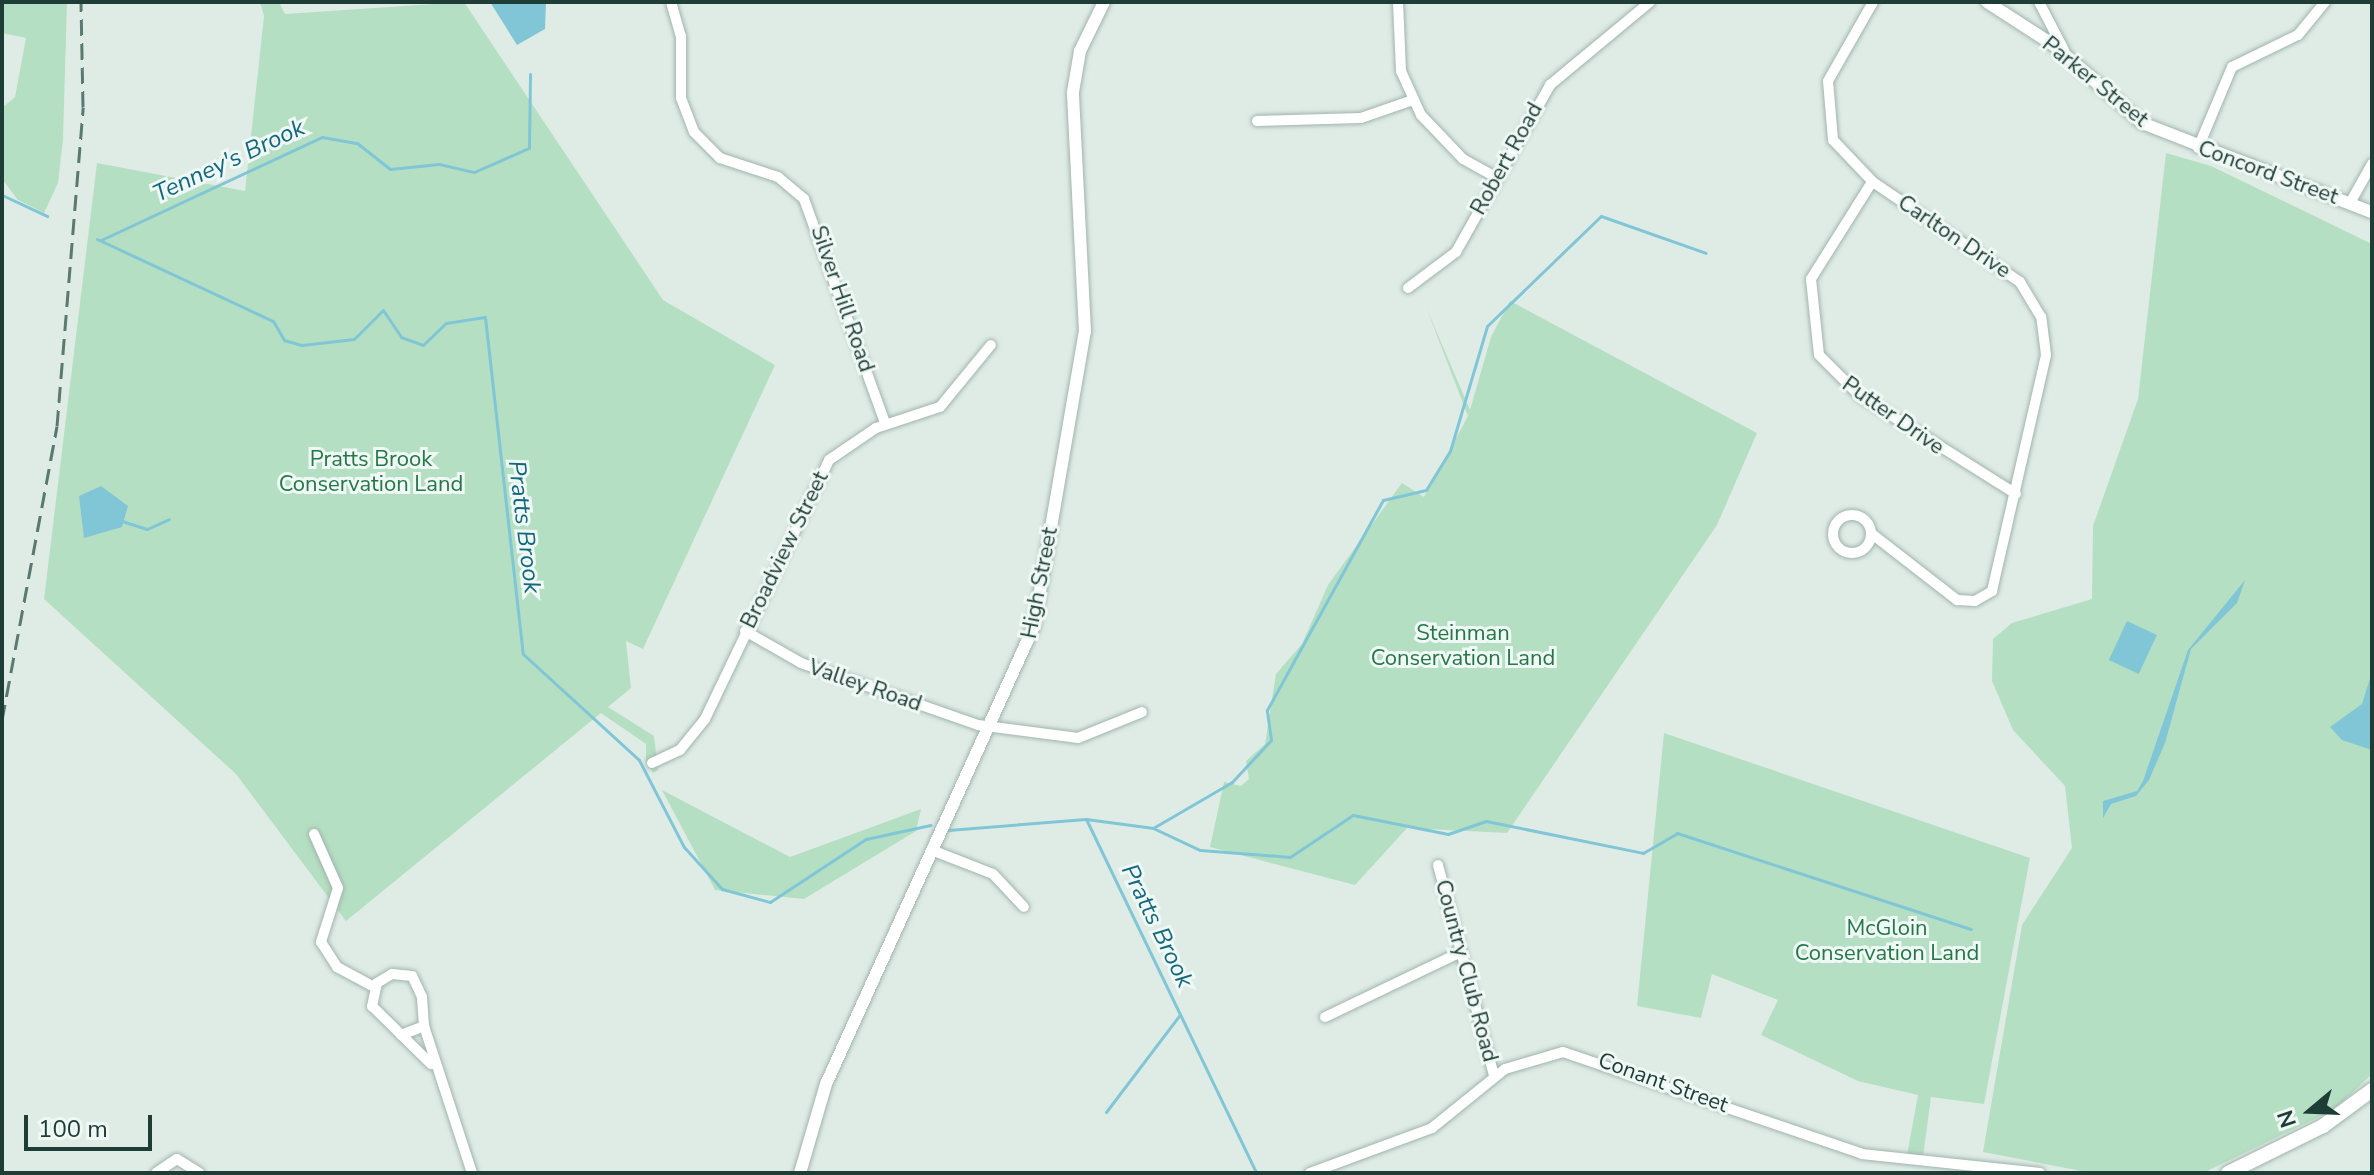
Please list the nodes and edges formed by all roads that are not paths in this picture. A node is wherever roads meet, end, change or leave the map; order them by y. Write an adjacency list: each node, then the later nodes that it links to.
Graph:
1 (671, 2): 21 (street, Silver Hill Road)
2 (1104, 2): 26 (street, High Street)
3 (1398, 2): 10 (street)
4 (1650, 2): 15 (street, Robert Road)
5 (1873, 2): 16 (street, Carlton Drive)
6 (1987, 2): 9 (street, Parker Street)
7 (2039, 2): 9 (street)
8 (2325, 2): 13 (street)
9 (2069, 58): 12 (street, Parker Street)
10 (1413, 100): 11 (street); 15 (street)
11 (1257, 121)
12 (2163, 134): 13 (street, Concord Street)
13 (2198, 148): 17 (street, Concord Street)
14 (2372, 164): 17 (street)
15 (1496, 177): 19 (street, Robert Road)
16 (1872, 182): 22 (street, Carlton Drive); 22 (street, Putter Drive)
17 (2350, 203): 18 (street, Concord Street)
18 (2372, 212)
19 (1408, 288)
20 (991, 345): 21 (street, Broadview Street)
21 (886, 425): 24 (street, Broadview Street)
22 (2016, 494): 23 (street, Carlton Drive)
23 (1872, 534)
24 (745, 631): 26 (street, Valley Road); 27 (street, Broadview Street)
25 (1142, 712): 26 (street, Valley Road)
26 (992, 727): 29 (street, High Street)
27 (652, 763)
28 (314, 834): 33 (street)
29 (934, 851): 31 (street); 43 (street, High Street)
30 (1438, 865): 32 (street, Country Club Road)
31 (1024, 907)
32 (1461, 952): 34 (street); 38 (street, Country Club Road)
33 (374, 987): 35 (street); 36 (street)
34 (1325, 1017)
35 (424, 1026): 36 (street); 37 (street)
36 (401, 1035): 37 (street)
37 (431, 1064): 42 (street)
38 (1494, 1076): 44 (street, Conant Street); 45 (street, Conant Street)
39 (2372, 1090): 46 (main road)
40 (156, 1173): 41 (street)
41 (199, 1173)
42 (472, 1173)
43 (800, 1173)
44 (1310, 1173)
45 (2040, 1173)
46 (2228, 1173)

